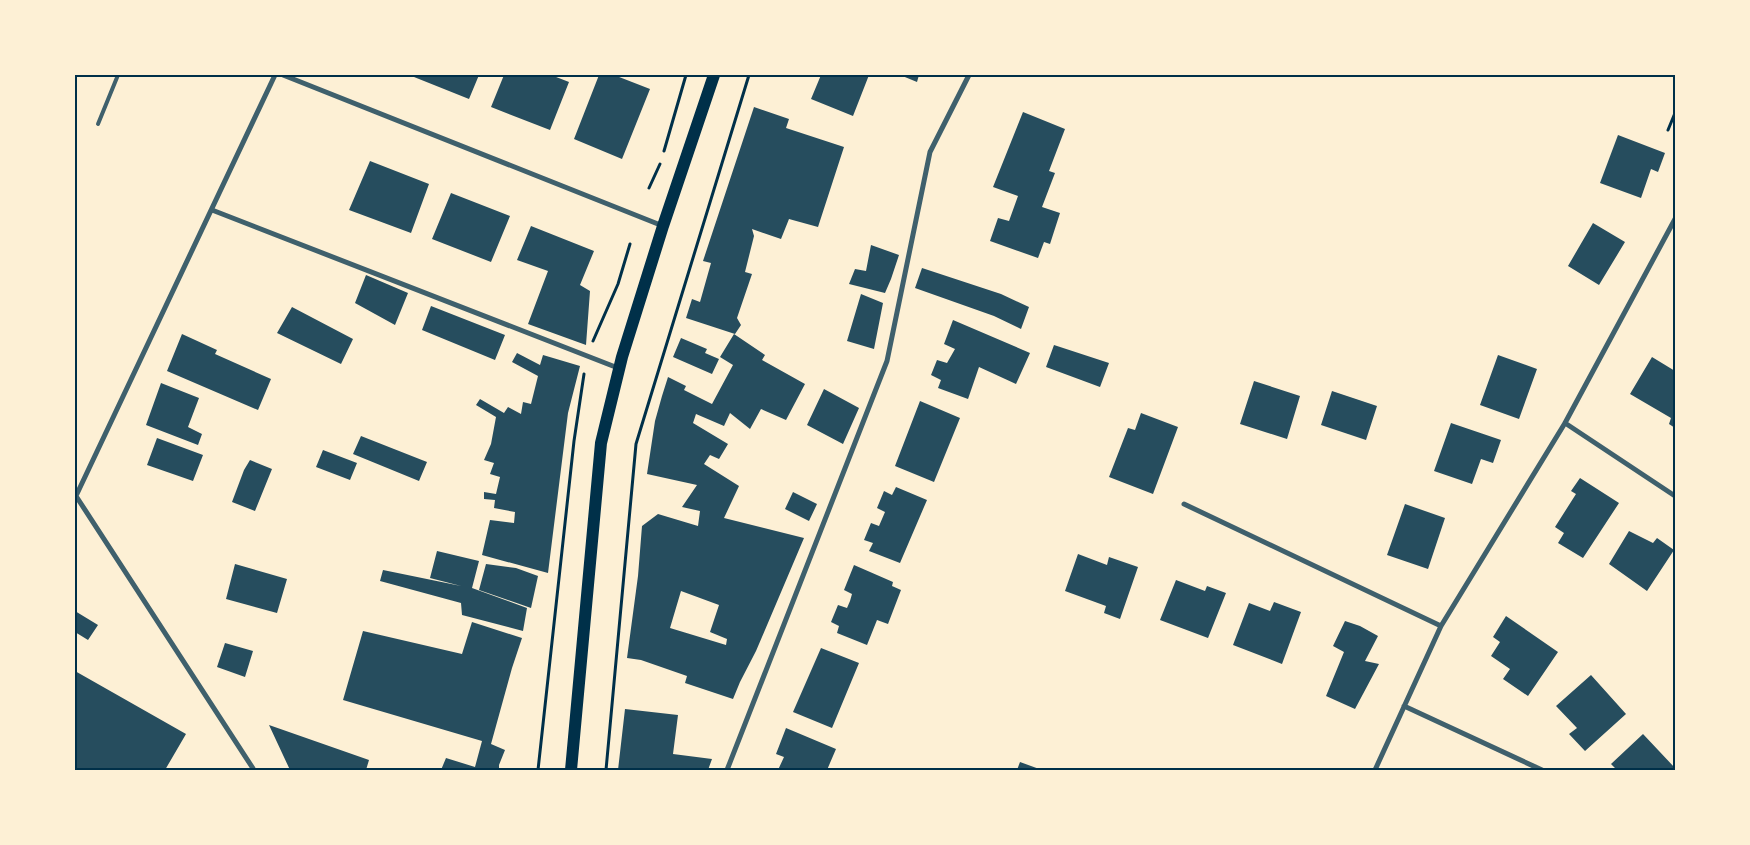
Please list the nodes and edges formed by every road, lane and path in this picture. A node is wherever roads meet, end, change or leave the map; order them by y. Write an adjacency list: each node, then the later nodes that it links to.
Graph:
1 (118, 75): 9 (lane)
2 (275, 75): 14 (street)
3 (283, 75): 16 (street)
4 (686, 75): 11 (path)
5 (714, 75): 16 (main road)
6 (749, 75): 29 (path)
7 (969, 75): 30 (street)
8 (1675, 114): 10 (path)
9 (98, 124)
10 (1668, 130)
11 (663, 154)
12 (660, 163): 13 (path)
13 (649, 188)
14 (212, 210): 18 (street); 22 (street)
15 (1675, 219): 20 (street)
16 (663, 226): 19 (main road)
17 (630, 244): 18 (path)
18 (587, 356): 19 (street); 27 (path)
19 (619, 368): 28 (main road)
20 (1565, 423): 21 (street); 24 (street)
21 (1675, 496)
22 (75, 497): 26 (street)
23 (1184, 504): 24 (street)
24 (1441, 626): 25 (street)
25 (1404, 706): 31 (street); 32 (street)
26 (254, 770)
27 (538, 770)
28 (570, 770)
29 (606, 770)
30 (726, 770)
31 (1375, 770)
32 (1542, 770)

